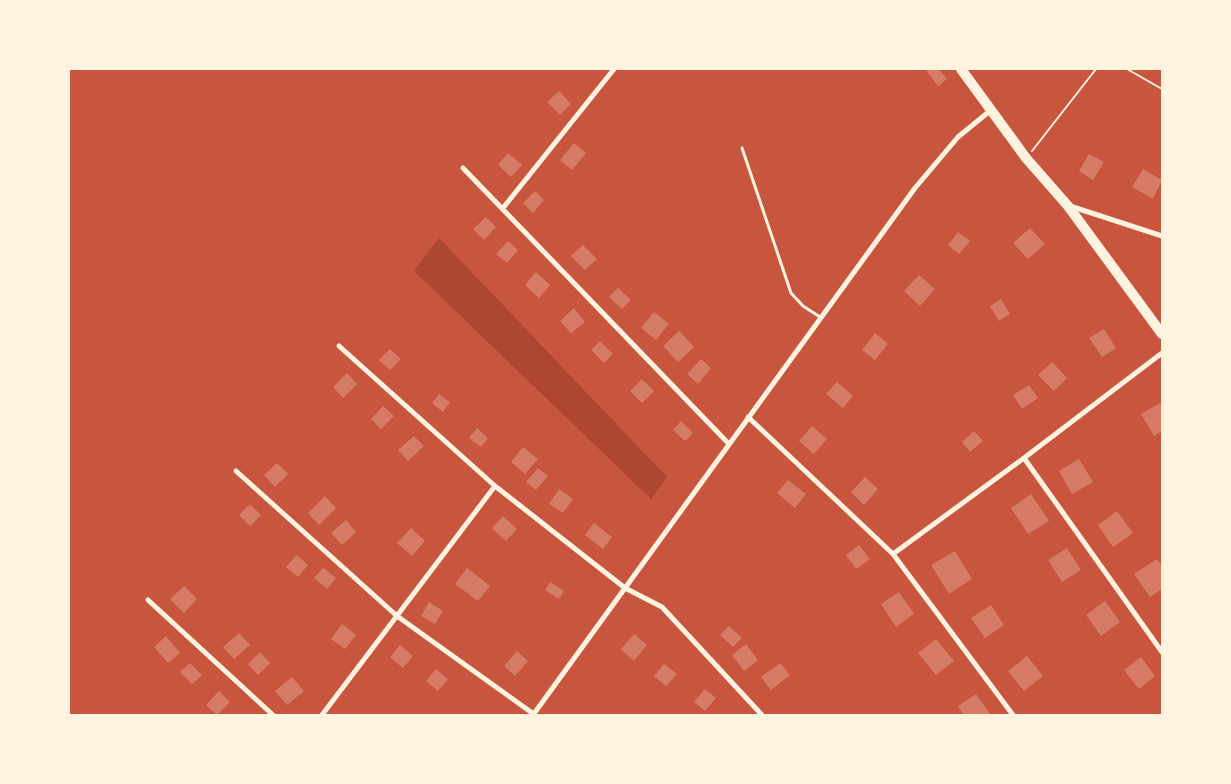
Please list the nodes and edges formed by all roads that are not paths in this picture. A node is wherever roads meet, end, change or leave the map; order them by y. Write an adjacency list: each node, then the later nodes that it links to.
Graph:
1 (614, 69): 7 (street)
2 (961, 69): 3 (highway)
3 (992, 110): 6 (highway); 9 (street)
4 (742, 148): 9 (lane)
5 (463, 168): 7 (street)
6 (1068, 206): 8 (street); 10 (highway)
7 (503, 208): 14 (street)
8 (1162, 236)
9 (820, 318): 13 (street)
10 (1162, 334)
11 (339, 346): 17 (street)
12 (1162, 353): 15 (street)
13 (748, 417): 14 (street); 18 (street)
14 (728, 443): 19 (street)
15 (1024, 458): 18 (street); 22 (street)
16 (236, 471): 21 (street)
17 (495, 486): 19 (street); 21 (street)
18 (893, 554): 27 (street)
19 (625, 588): 25 (street); 26 (street)
20 (148, 600): 23 (street)
21 (397, 616): 24 (street); 25 (street)
22 (1162, 652)
23 (273, 715)
24 (322, 715)
25 (535, 715)
26 (762, 715)
27 (1013, 715)

